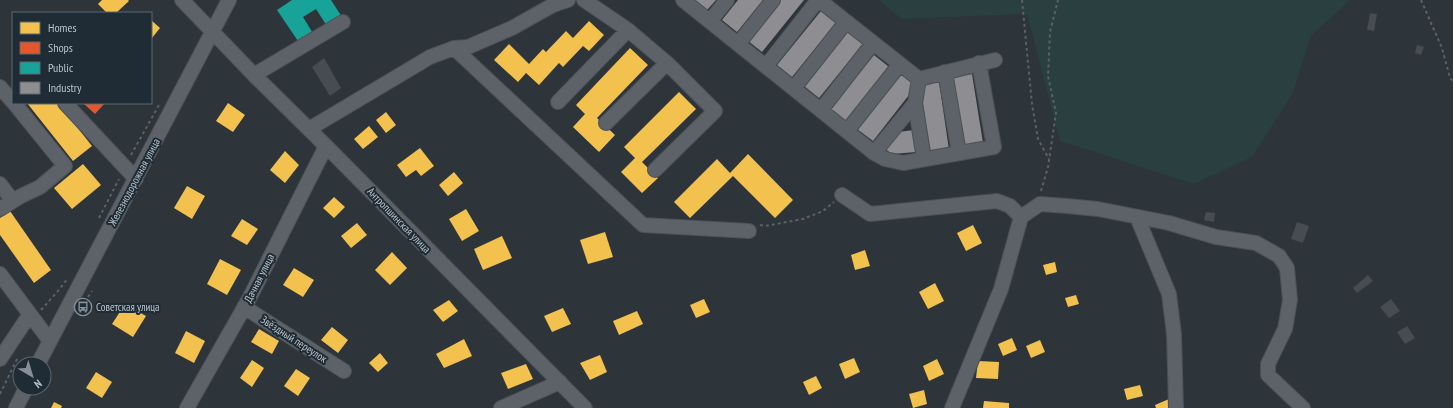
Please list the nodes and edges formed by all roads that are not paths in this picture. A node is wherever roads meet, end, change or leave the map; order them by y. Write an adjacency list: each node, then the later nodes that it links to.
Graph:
1 (182, 0): 13 (street, Антропшинская улица)
2 (229, 0): 13 (street, Железнодорожная улица)
3 (568, 0): 16 (street)
4 (584, 0): 12 (street)
5 (683, 0): 10 (street)
6 (727, 0): 10 (street)
7 (773, 0): 15 (street)
8 (819, 0): 11 (street); 21 (street)
9 (343, 22): 23 (street)
10 (710, 22): 15 (street)
11 (846, 22): 14 (street); 26 (street)
12 (628, 30): 18 (street); 28 (street)
13 (213, 32): 23 (street, Антропшинская улица); 41 (street, Железнодорожная улица)
14 (873, 43): 19 (street); 32 (street)
15 (738, 44): 21 (street)
16 (454, 48): 34 (street); 48 (street)
17 (995, 60): 20 (street)
18 (667, 63): 33 (street); 40 (street)
19 (900, 64): 24 (street); 35 (street)
20 (979, 64): 22 (street); 38 (street)
21 (766, 66): 26 (street)
22 (945, 72): 24 (street); 38 (street)
23 (254, 76): 34 (street, Антропшинская улица)
24 (919, 78): 29 (street)
25 (0, 87): 27 (street)
26 (794, 88): 32 (street)
27 (12, 102)
28 (558, 102)
29 (915, 103): 37 (street); 39 (street)
30 (14, 104): 44 (street)
31 (67, 104): 41 (street)
32 (821, 110): 35 (street)
33 (606, 123)
34 (310, 129): 36 (street, Антропшинская улица)
35 (847, 131): 37 (street)
36 (326, 146): 50 (street, Дачная улица); 56 (street, Антропшинская улица)
37 (874, 153): 39 (street)
38 (959, 153): 39 (street)
39 (924, 159)
40 (655, 170)
41 (136, 179): 52 (street, Железнодорожная улица)
42 (0, 184): 44 (street)
43 (842, 195): 46 (street)
44 (13, 201): 45 (street)
45 (0, 209)
46 (1021, 217): 47 (street); 62 (street)
47 (1137, 218): 63 (street); 64 (street)
48 (752, 227)
49 (0, 274): 51 (street)
50 (244, 307): 55 (street, Звёздный переулок); 59 (street, Дачная улица)
51 (30, 314): 52 (street); 54 (street)
52 (50, 341): 53 (street, Железнодорожная улица)
53 (42, 356)
54 (0, 359)
55 (344, 371)
56 (560, 382): 60 (street); 61 (street, Антропшинская улица)
57 (22, 396): 58 (street)
58 (16, 408)
59 (187, 408)
60 (501, 408)
61 (585, 408)
62 (952, 408)
63 (1176, 408)
64 (1303, 408)

